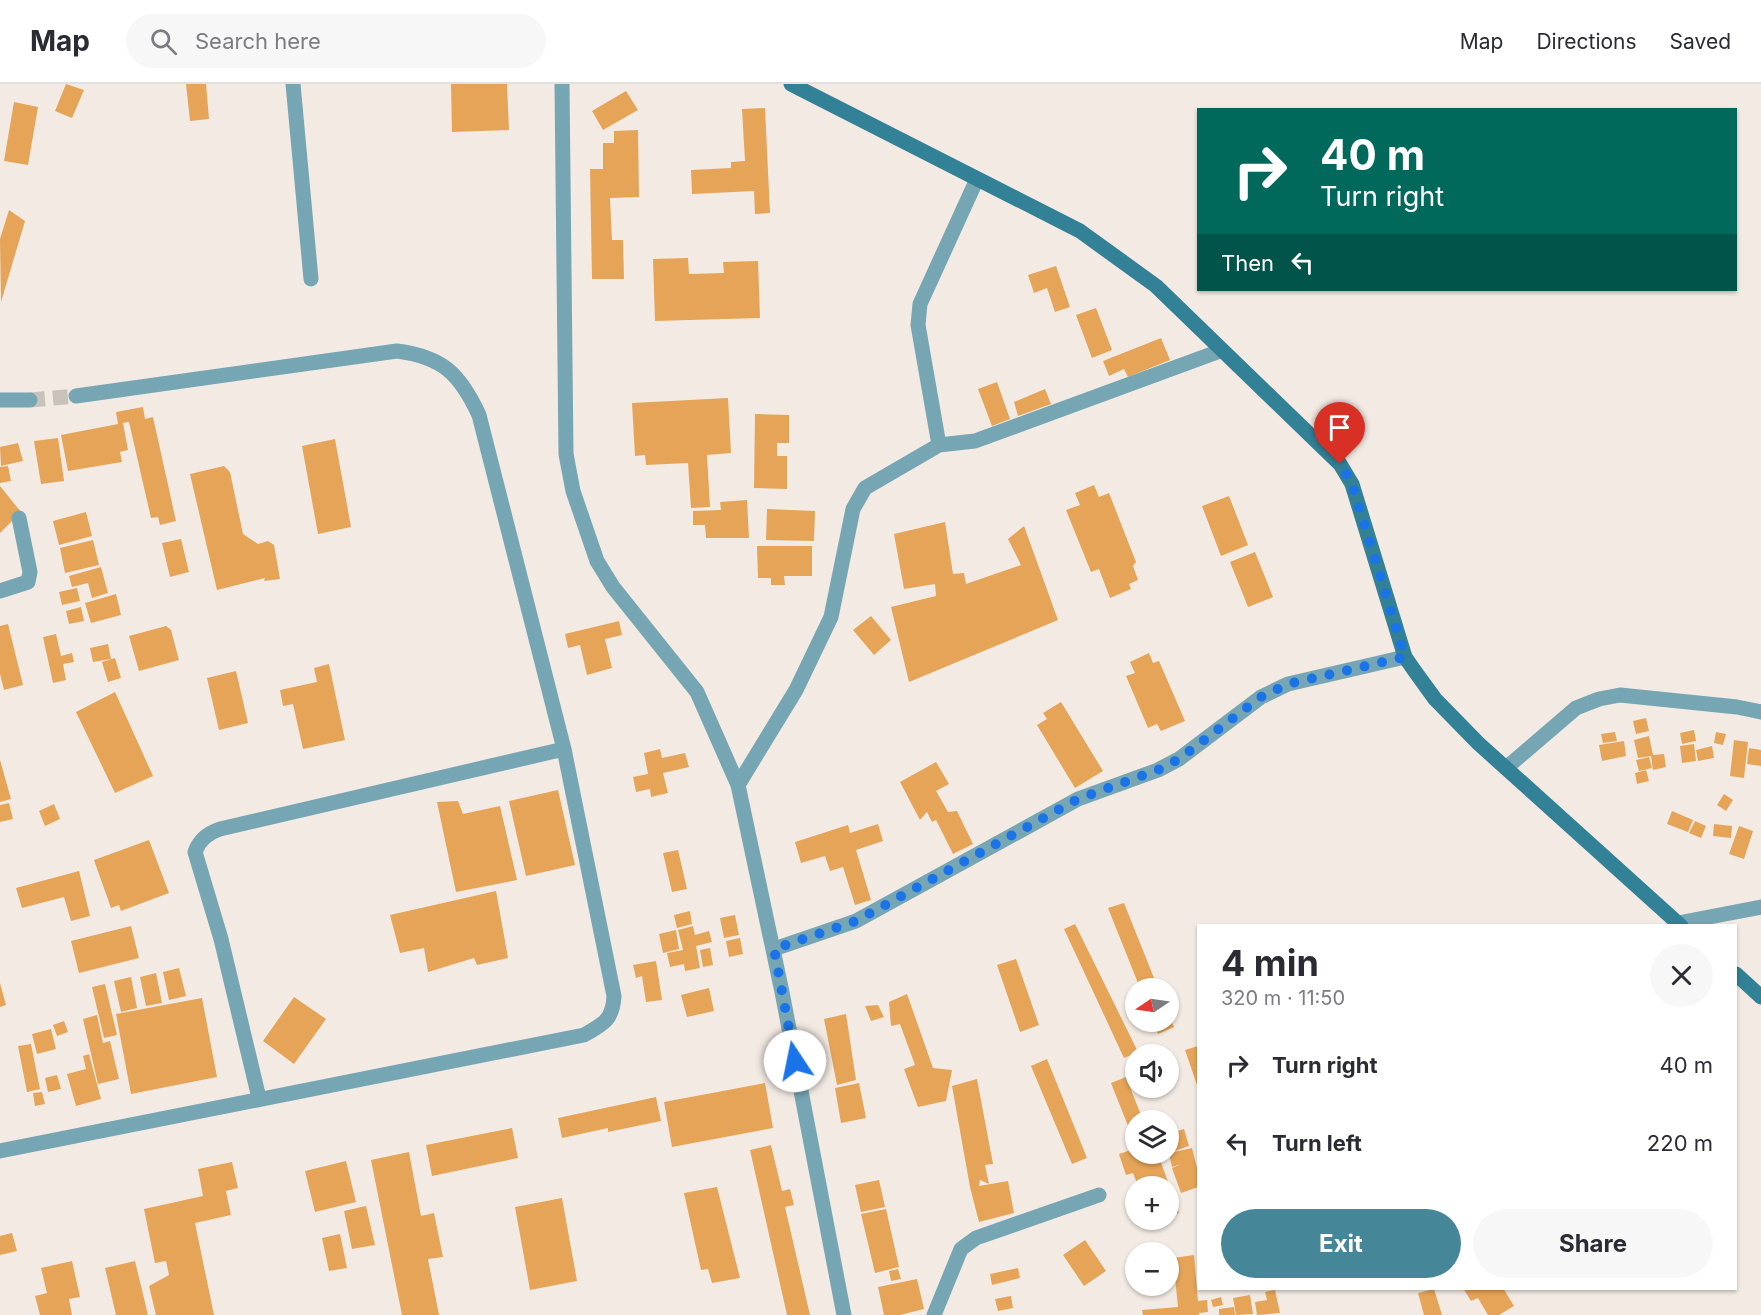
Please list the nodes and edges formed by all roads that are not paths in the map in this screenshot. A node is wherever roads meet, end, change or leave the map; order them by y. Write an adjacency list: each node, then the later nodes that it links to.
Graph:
1 (292, 84): 5 (street)
2 (562, 84): 17 (street)
3 (791, 84): 4 (street)
4 (977, 180): 6 (street); 10 (street)
5 (311, 279)
6 (1220, 351): 10 (street); 13 (street)
7 (76, 396): 15 (street)
8 (0, 400): 9 (street)
9 (30, 400)
10 (939, 445): 17 (street)
11 (19, 518): 12 (street)
12 (0, 591)
13 (1405, 657): 16 (street); 20 (street)
14 (1761, 712): 16 (street)
15 (564, 749): 23 (street); 23 (street)
16 (1506, 768): 19 (street)
17 (738, 785): 20 (street)
18 (1761, 908): 19 (street)
19 (1680, 924)
20 (774, 949): 26 (street)
21 (1737, 975): 22 (street)
22 (1761, 997)
23 (260, 1098): 24 (street)
24 (0, 1151)
25 (1099, 1195): 27 (street)
26 (844, 1315)
27 (934, 1315)

